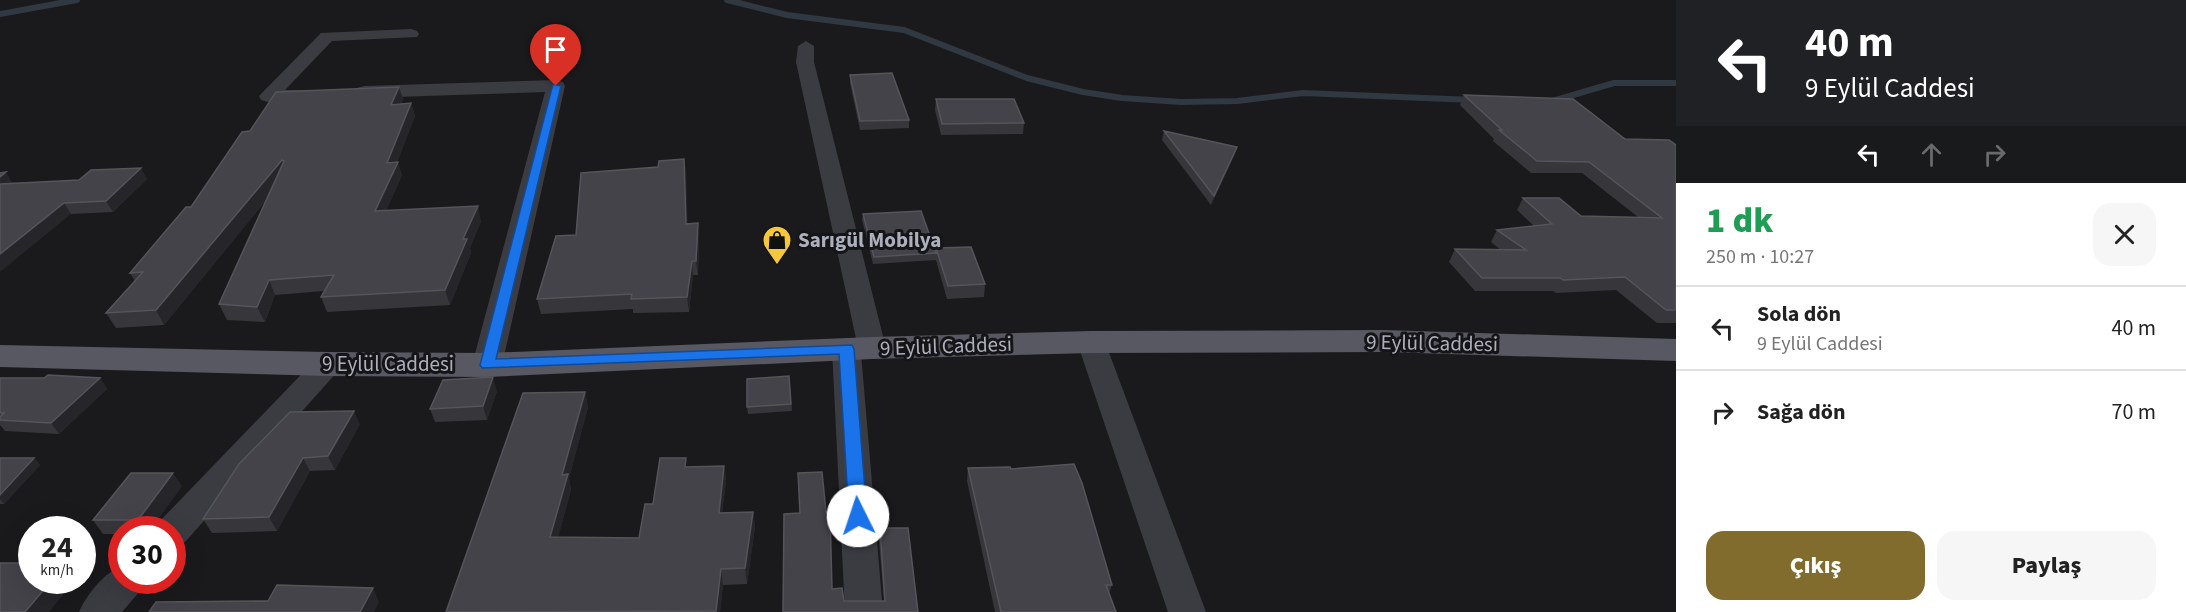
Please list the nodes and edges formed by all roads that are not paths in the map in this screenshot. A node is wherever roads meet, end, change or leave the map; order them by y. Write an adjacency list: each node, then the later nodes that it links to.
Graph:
1 (411, 34): 8 (street)
2 (806, 46): 4 (street)
3 (1091, 342): 4 (main road, 9 Eylül Caddesi); 5 (main road, 9 Eylül Caddesi); 13 (street)
4 (859, 348): 8 (main road, 9 Eylül Caddesi); 12 (street)
5 (1676, 350)
6 (0, 356): 7 (main road, 9 Eylül Caddesi)
7 (328, 364): 8 (main road, 9 Eylül Caddesi); 9 (street)
8 (488, 365)
9 (186, 517)
10 (114, 594): 11 (street)
11 (98, 612)
12 (864, 612)
13 (1187, 612)

